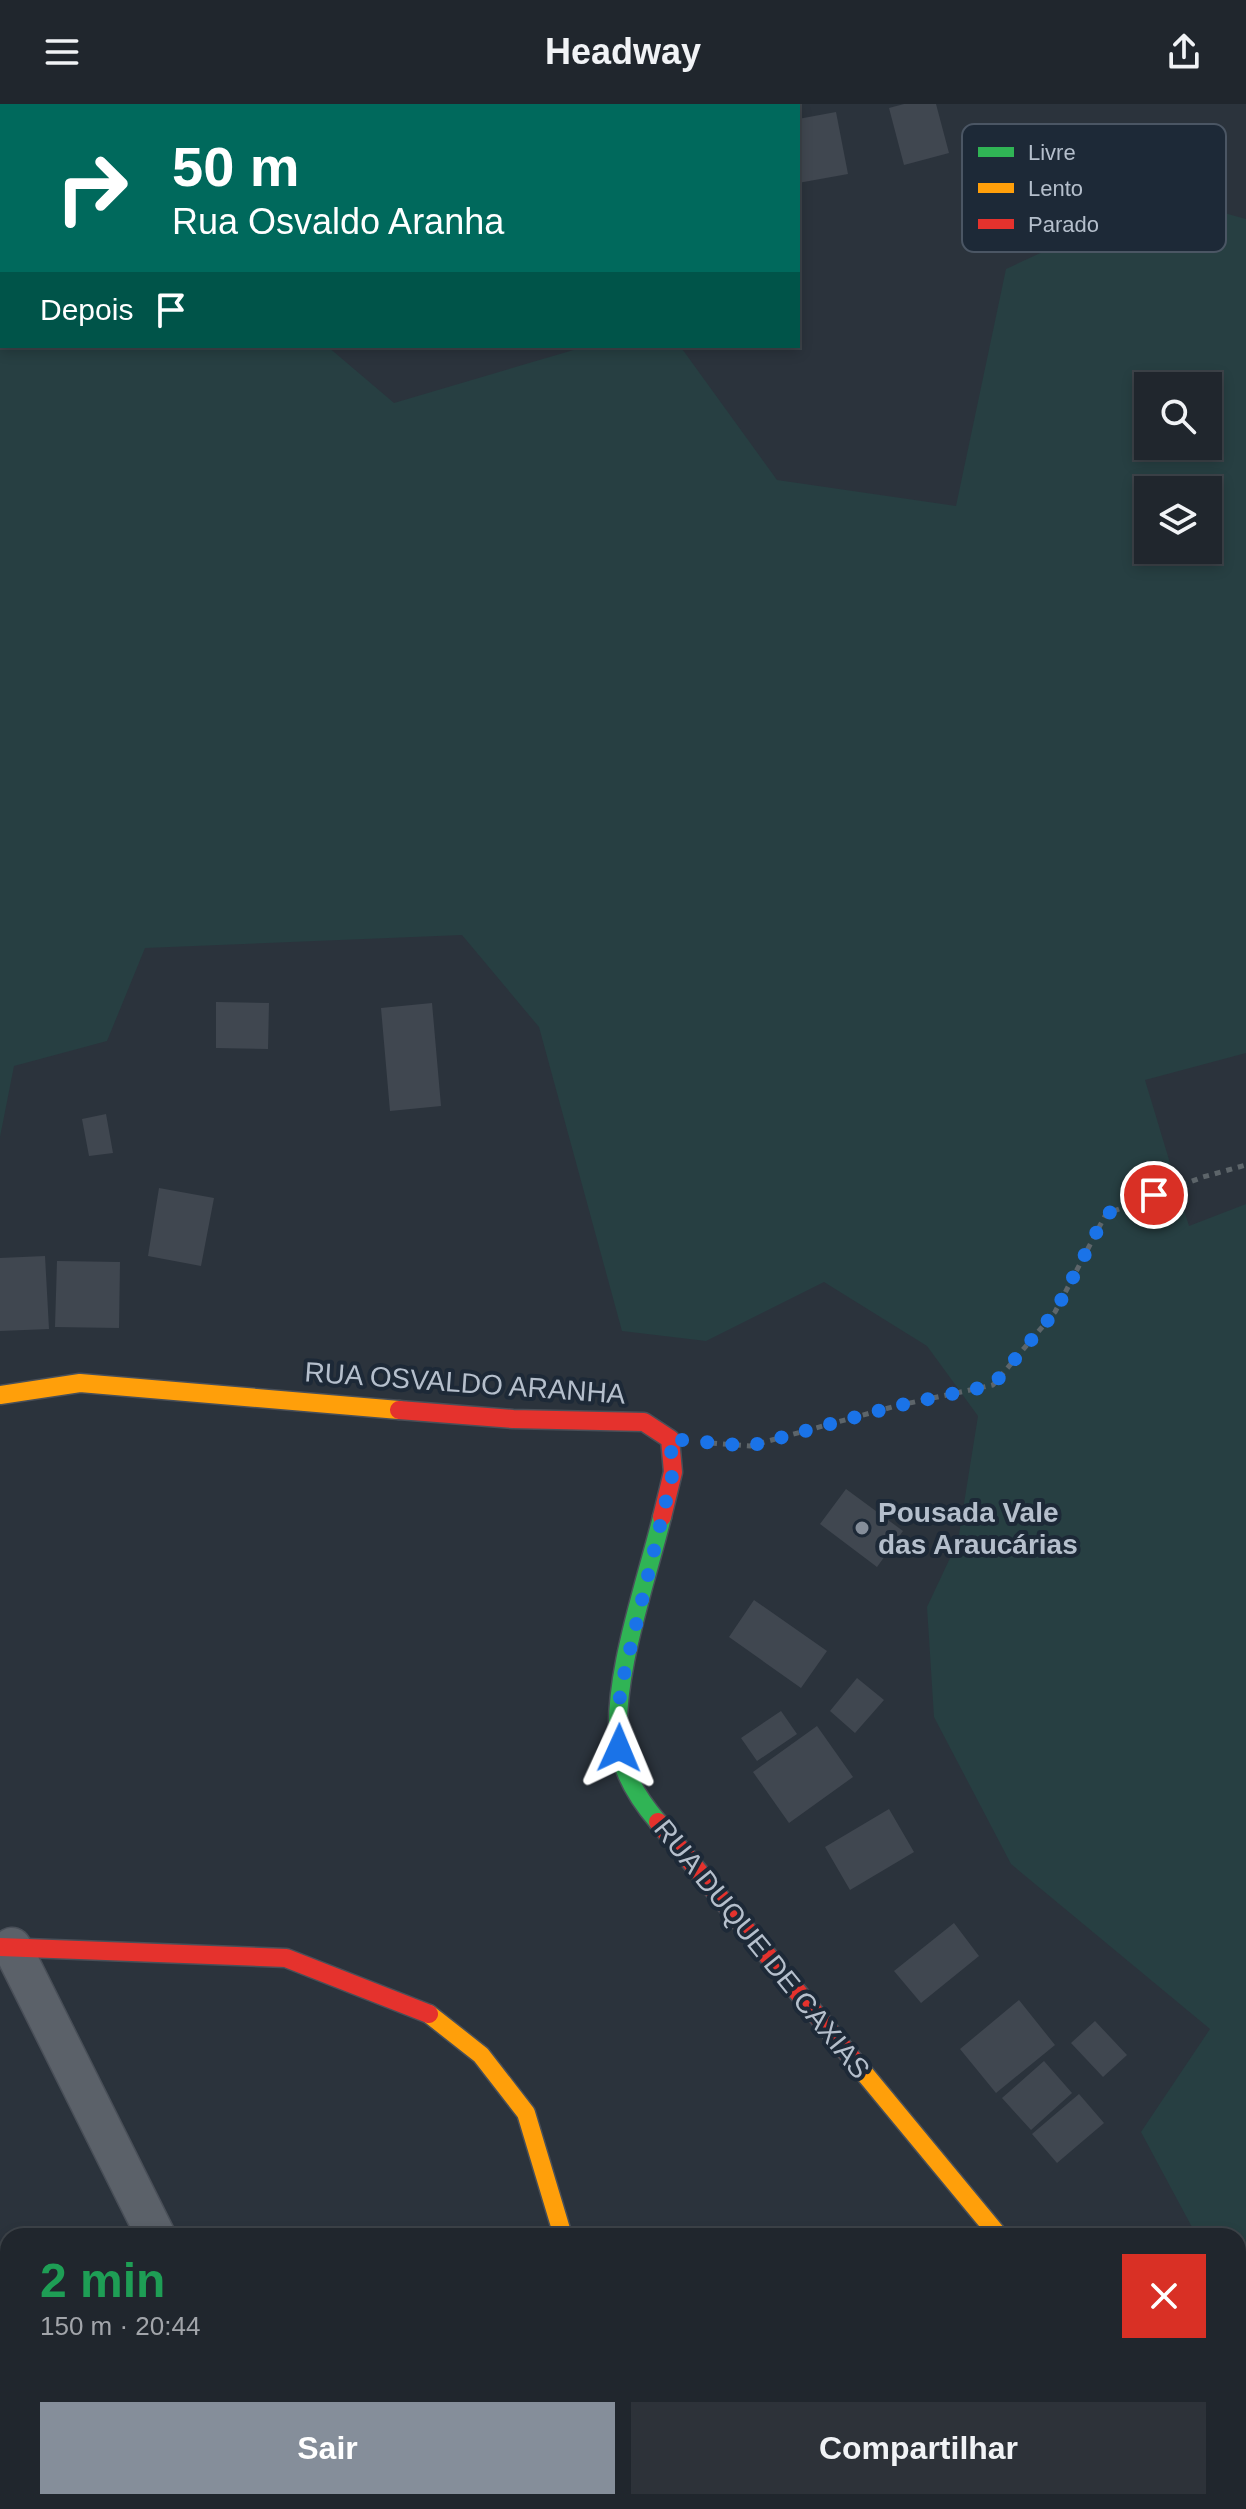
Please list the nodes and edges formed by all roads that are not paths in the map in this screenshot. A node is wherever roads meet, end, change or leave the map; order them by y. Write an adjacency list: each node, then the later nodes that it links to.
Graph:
1 (0, 1395): 2 (street, RUA OSVALDO ARANHA)
2 (670, 1439): 6 (street, RUA DUQUE DE CAXIAS)
3 (6, 1947): 4 (street); 5 (street)
4 (152, 2228)
5 (561, 2228)
6 (992, 2228)

